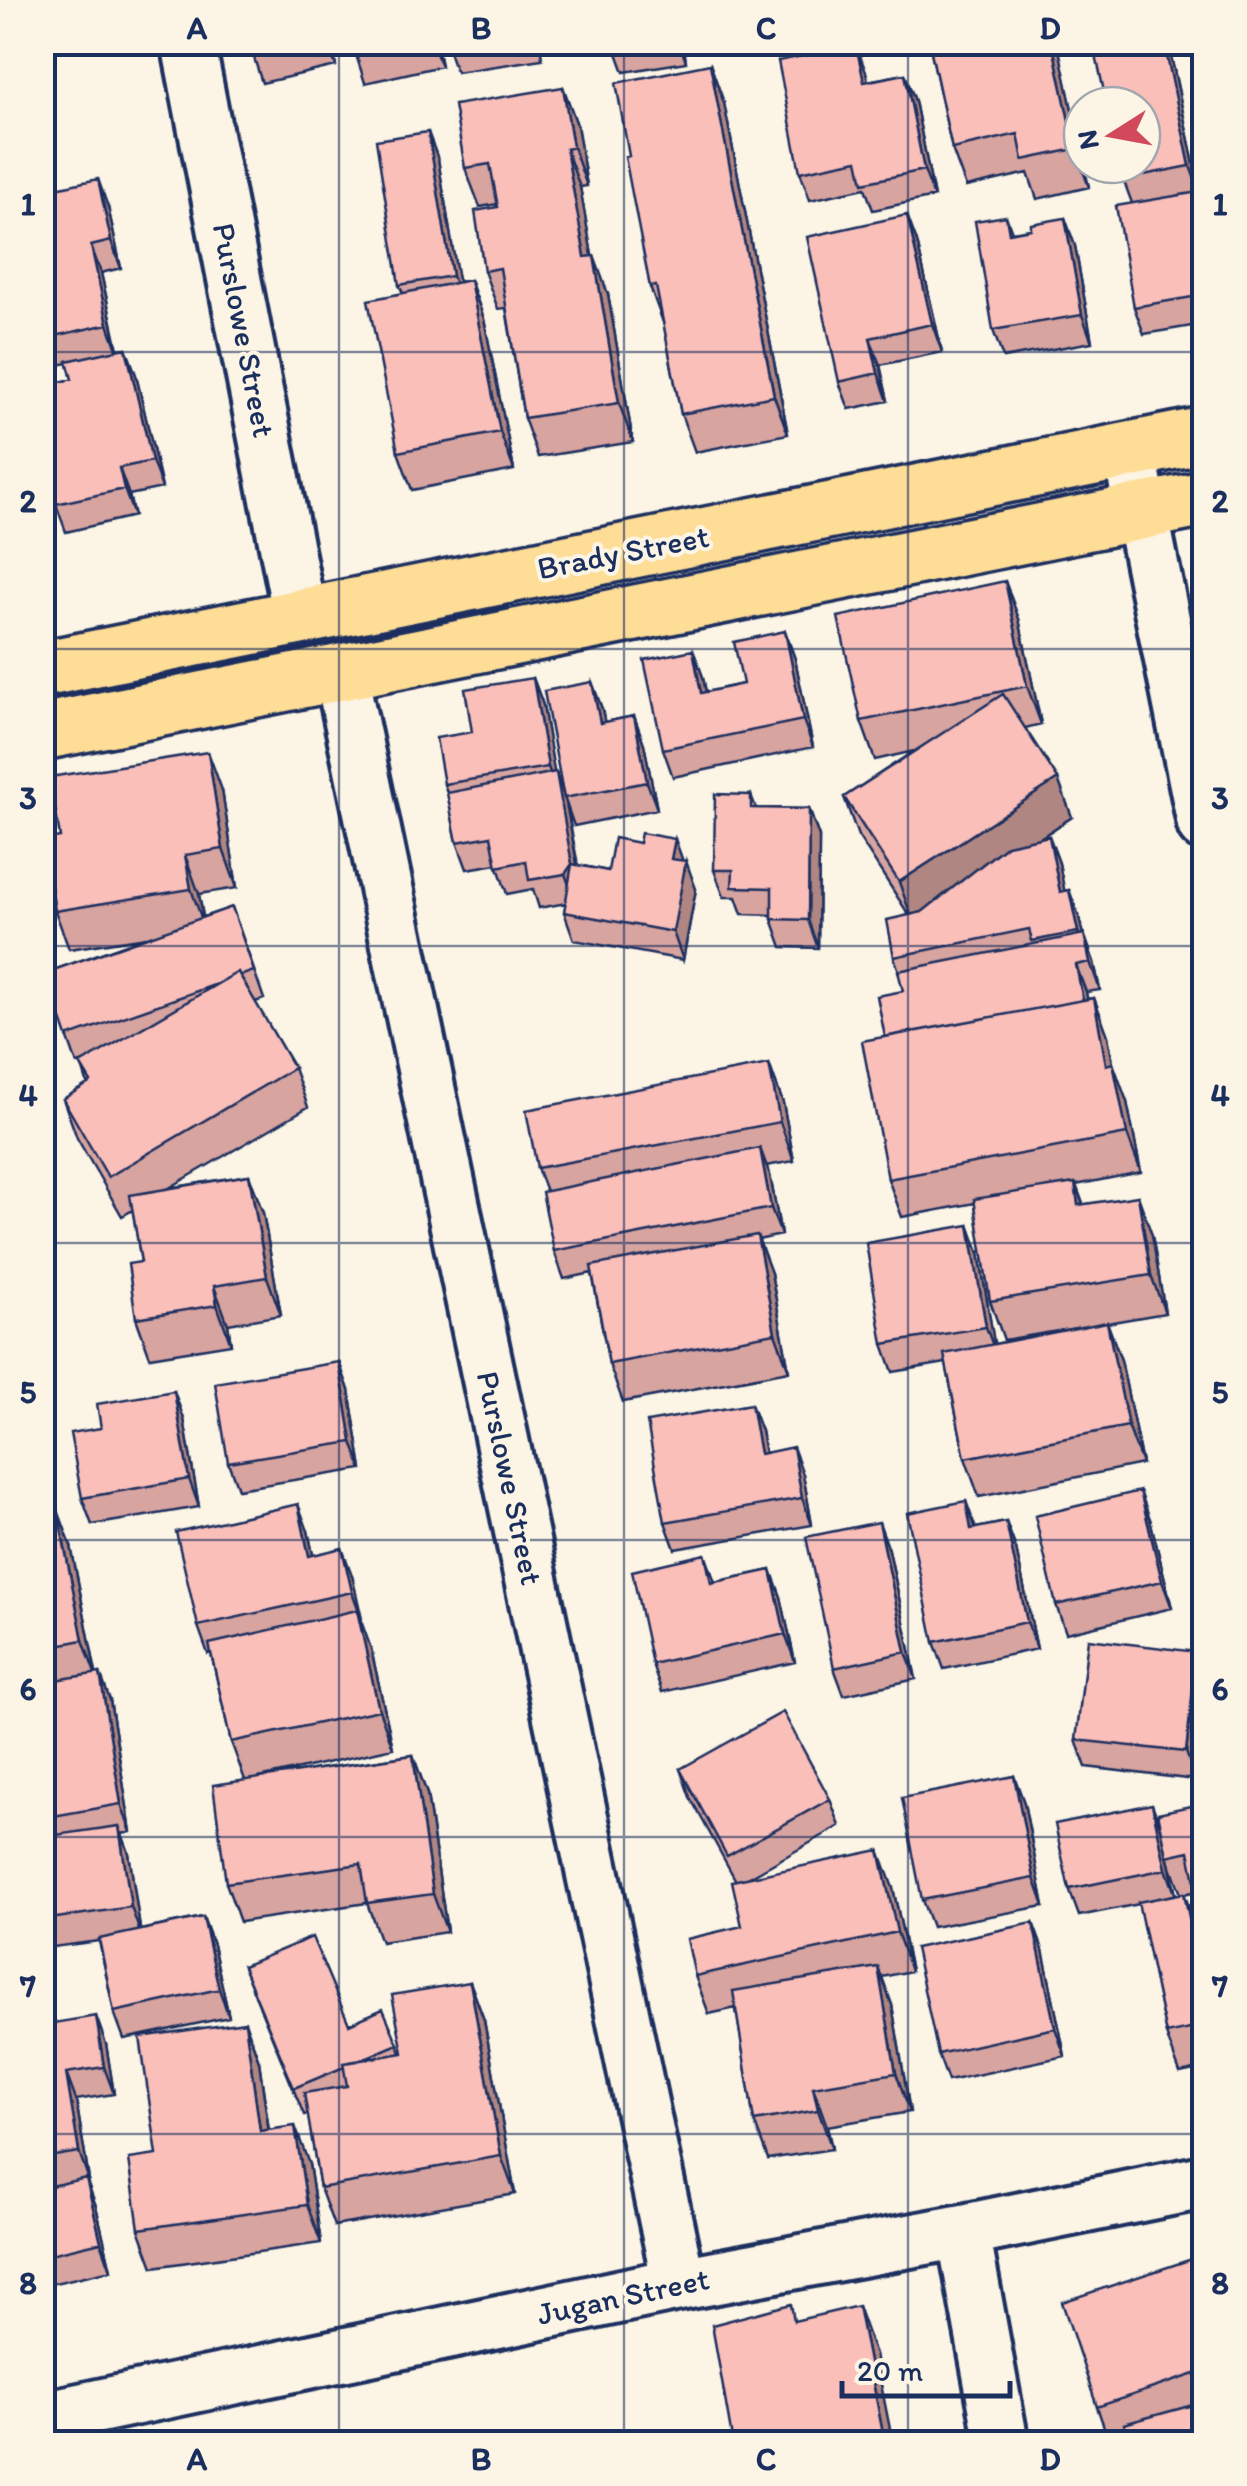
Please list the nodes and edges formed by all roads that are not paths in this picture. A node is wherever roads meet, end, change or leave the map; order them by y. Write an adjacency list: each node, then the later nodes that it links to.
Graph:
1 (188, 42): 6 (street, Purslowe Street)
2 (1204, 435): 3 (main road, Brady Street)
3 (1130, 450): 5 (street); 6 (main road, Brady Street)
4 (1204, 500): 5 (main road, Brady Street)
5 (1142, 512): 8 (main road, Brady Street); 10 (street)
6 (300, 617): 7 (main road, Brady Street)
7 (42, 669)
8 (341, 673): 9 (main road, Brady Street); 13 (street, Purslowe Street)
9 (42, 732)
10 (1204, 824)
11 (1204, 2182): 12 (street, Jugan Street)
12 (962, 2231): 13 (street, Jugan Street); 15 (street)
13 (680, 2284): 14 (street, Jugan Street)
14 (64, 2425)
15 (1002, 2444)

